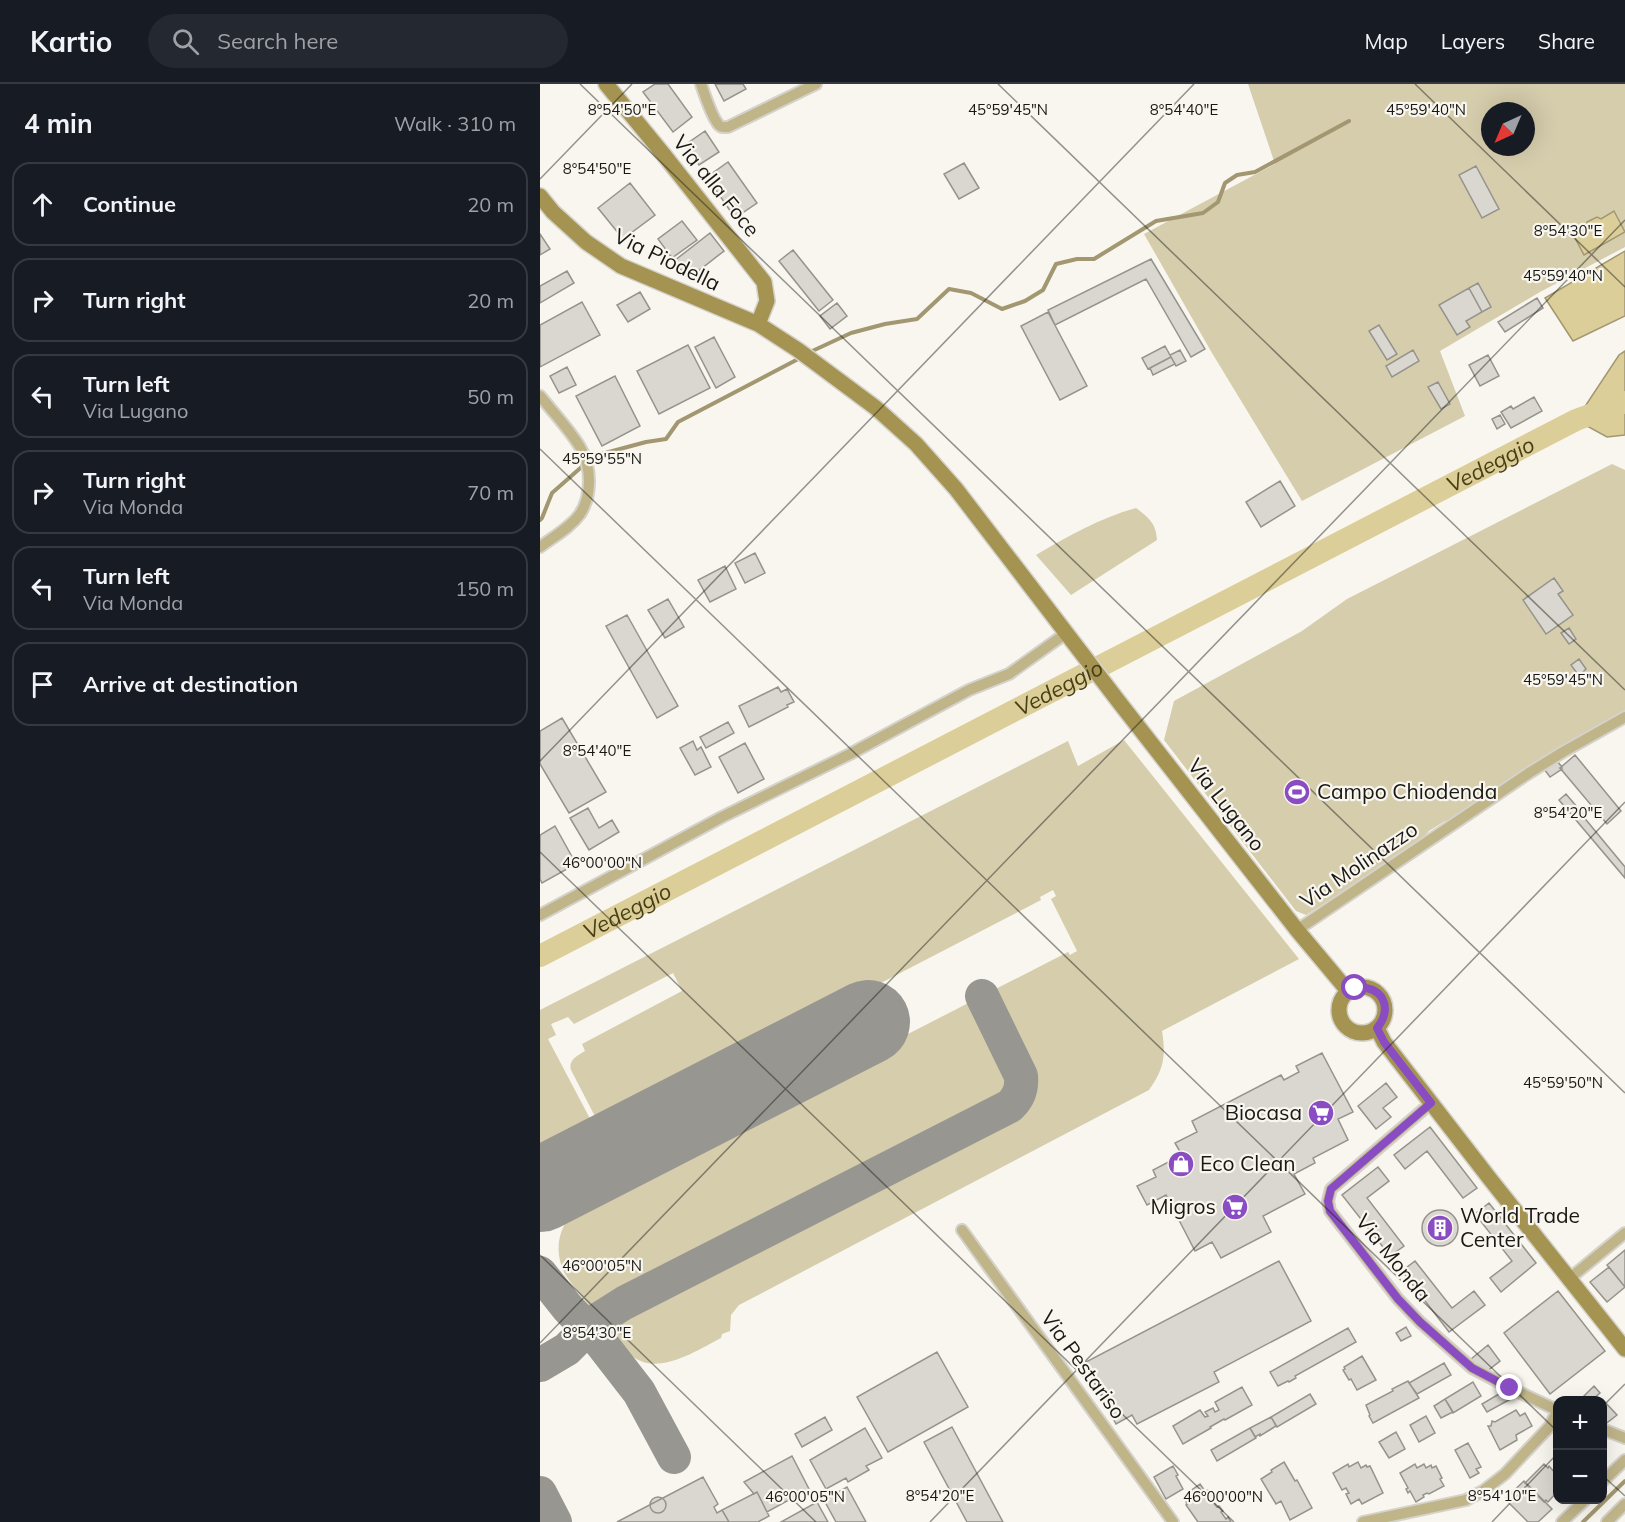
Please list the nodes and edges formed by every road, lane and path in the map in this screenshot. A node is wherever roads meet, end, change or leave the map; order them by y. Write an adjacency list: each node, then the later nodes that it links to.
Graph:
1 (606, 84): 5 (main road, Via alla Foce)
2 (701, 84): 3 (street)
3 (816, 84)
4 (540, 196): 5 (main road, Via Piodella)
5 (758, 324): 6 (main road, Via Piodella)
6 (814, 361): 9 (main road, Via Lugano)
7 (540, 396): 8 (street)
8 (540, 547)
9 (1069, 638): 11 (street); 12 (main road, Via Lugano)
10 (1625, 717): 12 (street, Via Molinazzo)
11 (540, 915)
12 (1297, 930): 13 (main road, Via Lugano)
13 (1348, 991): 14 (main road); 14 (main road)
14 (1377, 1028): 15 (main road)
15 (1431, 1103): 18 (main road); 20 (street, Via Monda)
16 (962, 1230): 28 (street, Via Pestariso)
17 (1625, 1233): 18 (street)
18 (1569, 1279): 19 (main road)
19 (1625, 1349)
20 (1553, 1409)
21 (1553, 1420): 29 (street)
22 (1607, 1431): 23 (street)
23 (1625, 1438)
24 (1625, 1460): 25 (street)
25 (1607, 1477)
26 (1581, 1504): 30 (street)
27 (1625, 1504): 31 (street)
28 (1173, 1522)
29 (1363, 1522)
30 (1562, 1522)
31 (1607, 1522)

